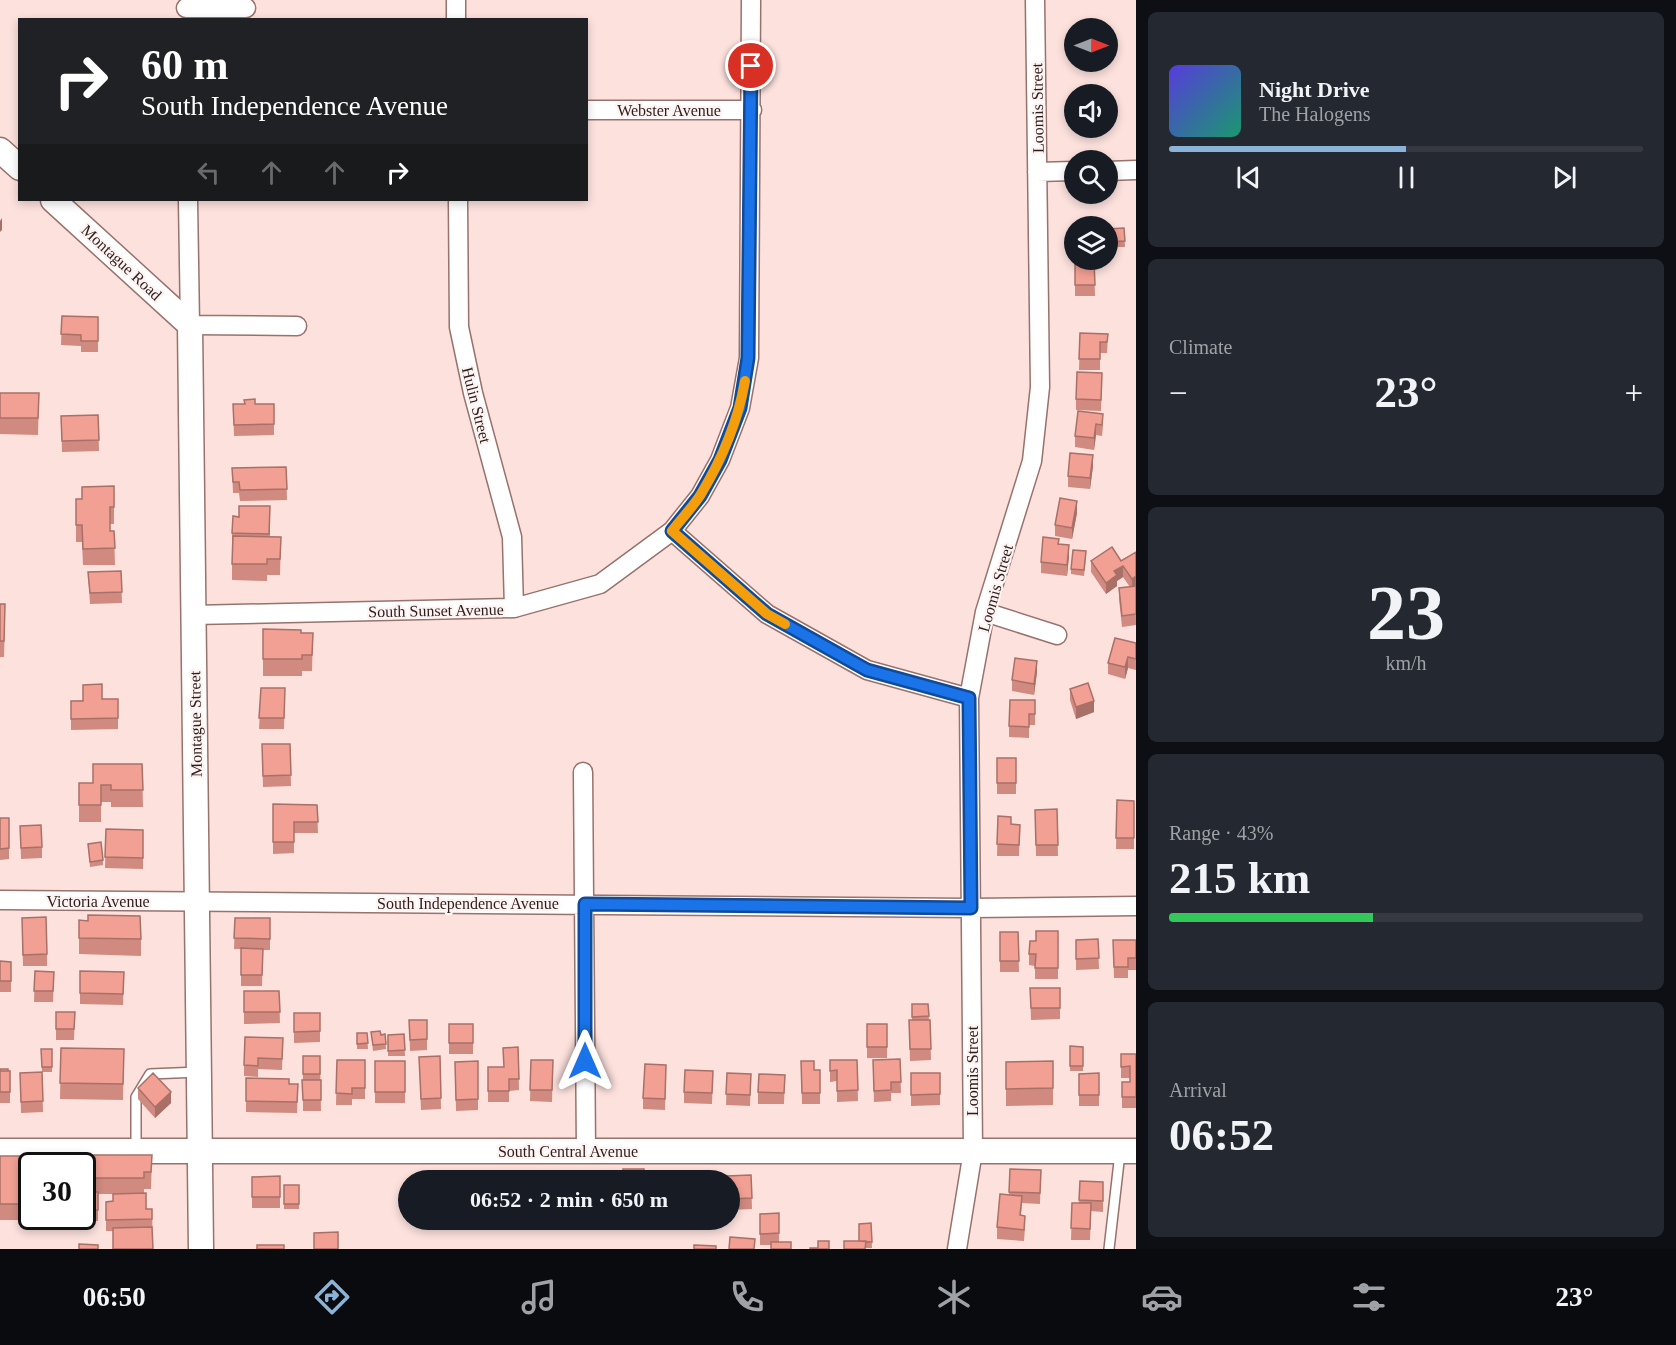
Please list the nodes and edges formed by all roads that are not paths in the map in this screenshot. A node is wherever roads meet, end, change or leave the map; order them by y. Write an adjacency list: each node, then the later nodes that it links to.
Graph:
1 (456, 0): 6 (street)
2 (751, 0): 8 (street, South Sunset Avenue)
3 (1035, 0): 14 (street, Loomis Street)
4 (246, 8): 5 (street)
5 (186, 9)
6 (456, 18)
7 (588, 110): 8 (street, Webster Avenue)
8 (752, 110): 20 (street, South Sunset Avenue)
9 (0, 150): 10 (street)
10 (18, 166)
11 (1136, 170): 13 (street)
12 (1064, 171): 14 (street)
13 (1118, 171)
14 (1037, 172): 22 (street, Loomis Street)
15 (54, 201): 18 (street, Montague Road)
16 (188, 201): 18 (street, Montague Street)
17 (458, 201): 21 (street, Hulin Street)
18 (190, 325): 19 (street); 23 (street, Montague Street)
19 (297, 326)
20 (672, 531): 21 (street, South Sunset Avenue); 25 (street)
21 (514, 608): 23 (street, South Sunset Avenue)
22 (985, 612): 24 (street); 25 (street, Loomis Street)
23 (193, 615): 28 (street, Montague Street)
24 (1057, 635)
25 (969, 698): 31 (street, Loomis Street)
26 (583, 772): 29 (street)
27 (0, 900): 28 (street, Victoria Avenue)
28 (197, 902): 29 (street, South Independence Avenue); 32 (street, Montague Street)
29 (585, 904): 31 (street, South Independence Avenue); 35 (street)
30 (1136, 906): 31 (street, South Independence Avenue)
31 (971, 908): 36 (street, Loomis Street)
32 (199, 1072): 34 (lane); 38 (street, Montague Street)
33 (0, 1151): 34 (street, South Central Avenue)
34 (136, 1151): 38 (street, South Central Avenue)
35 (586, 1151): 36 (street, South Central Avenue); 38 (street, South Central Avenue)
36 (973, 1151): 37 (street, South Central Avenue); 40 (street, Loomis Street)
37 (1128, 1151): 41 (lane)
38 (199, 1152): 39 (street, Montague Street)
39 (201, 1249)
40 (957, 1249)
41 (1109, 1249)

